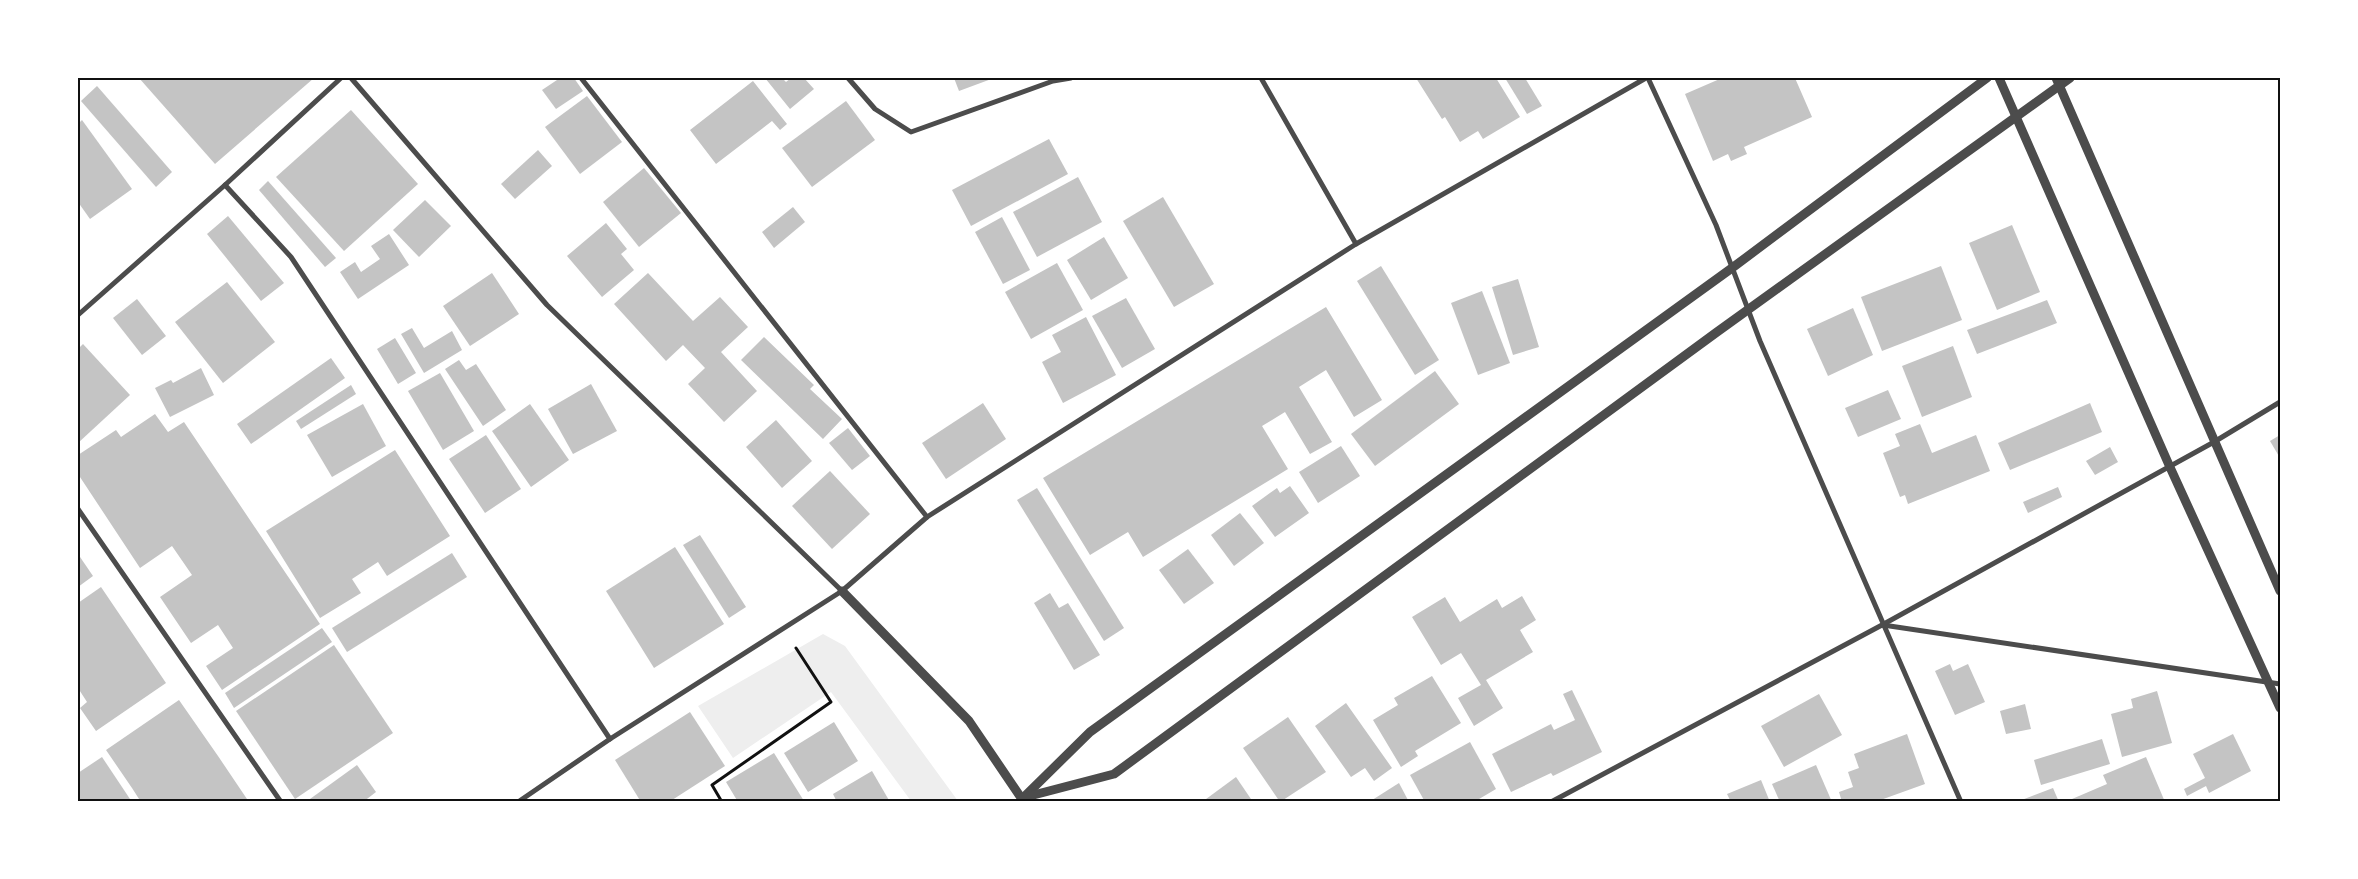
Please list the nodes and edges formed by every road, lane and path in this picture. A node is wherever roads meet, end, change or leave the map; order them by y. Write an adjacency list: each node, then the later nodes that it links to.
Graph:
1 (341, 78): 13 (street)
2 (352, 78): 23 (street)
3 (582, 78): 22 (street)
4 (848, 78): 5 (street)
5 (1071, 78)
6 (1260, 78): 14 (street)
7 (1647, 78): 14 (street); 15 (street)
8 (1987, 78): 15 (street)
9 (1999, 78): 12 (street)
10 (2070, 78): 11 (street)
11 (2057, 81): 12 (street); 19 (street)
12 (2017, 116): 16 (street); 20 (street)
13 (225, 185): 17 (street); 30 (street)
14 (1356, 244): 22 (street)
15 (1732, 268): 16 (street); 31 (street)
16 (1749, 309): 25 (street); 31 (street)
17 (78, 315)
18 (2280, 402): 19 (street)
19 (2214, 442): 20 (street); 24 (street)
20 (2169, 465): 25 (street); 27 (street)
21 (78, 509): 32 (street)
22 (927, 517): 23 (street)
23 (842, 591): 26 (street); 31 (street)
24 (2280, 591)
25 (1882, 625): 27 (street); 35 (street); 36 (street)
26 (784, 628): 30 (street); 34 (path)
27 (2269, 682): 28 (street); 29 (street)
28 (2280, 684)
29 (2280, 708)
30 (610, 739): 33 (street)
31 (1023, 800)
32 (281, 802)
33 (518, 802)
34 (722, 802)
35 (1551, 802)
36 (1961, 802)

